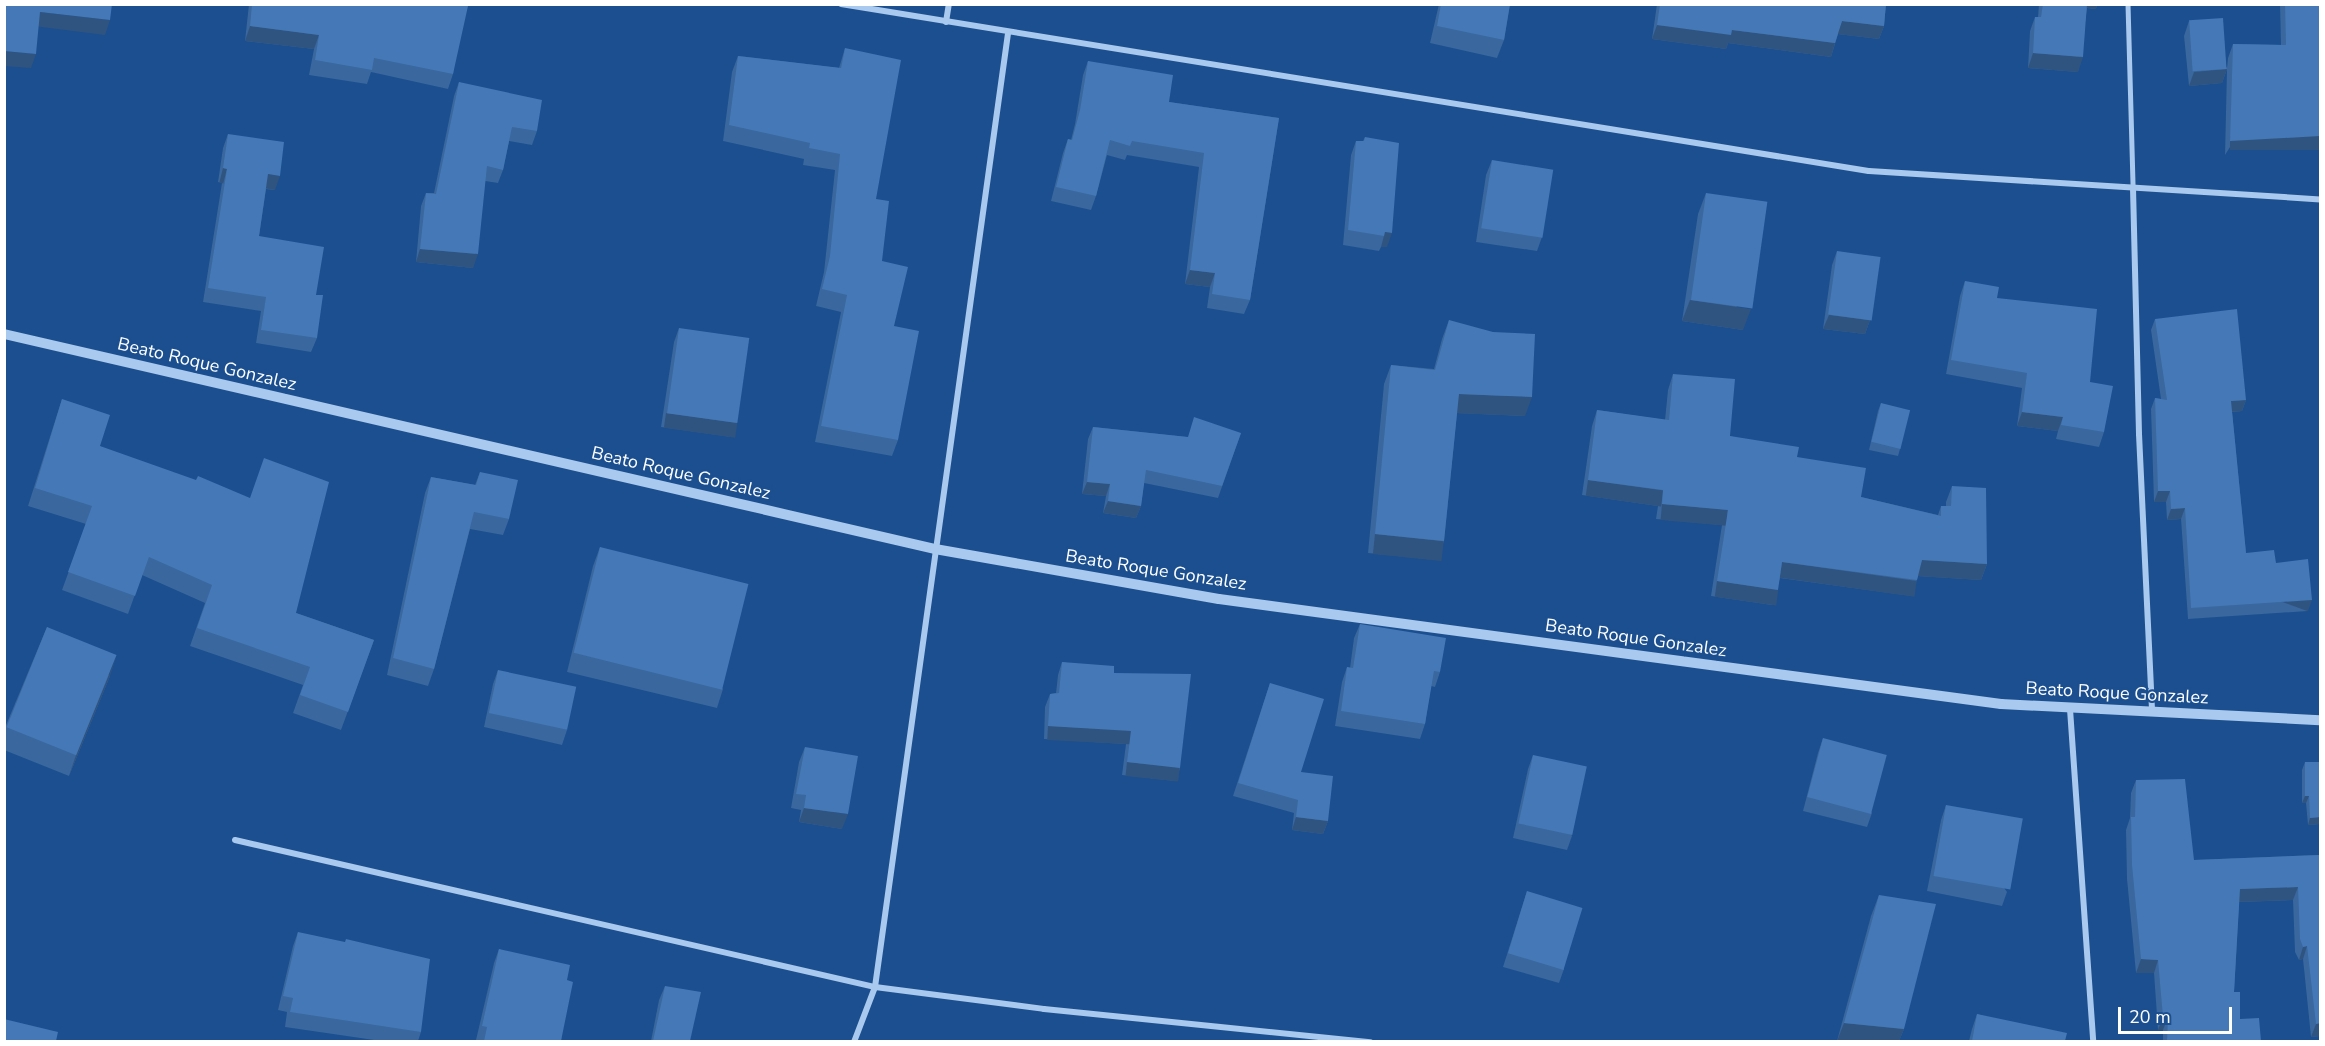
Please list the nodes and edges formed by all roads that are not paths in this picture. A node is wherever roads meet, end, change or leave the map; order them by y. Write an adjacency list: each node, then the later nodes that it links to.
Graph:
1 (841, 4): 4 (street)
2 (949, 4): 4 (street)
3 (2128, 4): 6 (lane)
4 (946, 22): 5 (street)
5 (1008, 34): 6 (street); 9 (street)
6 (2133, 188): 7 (street); 11 (street)
7 (2320, 199)
8 (4, 334): 9 (street, Beato Roque Gonzalez)
9 (935, 549): 10 (street, Beato Roque Gonzalez); 14 (street)
10 (2070, 709): 11 (street, Beato Roque Gonzalez); 17 (street)
11 (2152, 710): 12 (street, Beato Roque Gonzalez)
12 (2320, 720)
13 (235, 840): 14 (street)
14 (875, 987): 15 (street); 16 (street)
15 (854, 1041)
16 (1370, 1041)
17 (2093, 1041)

